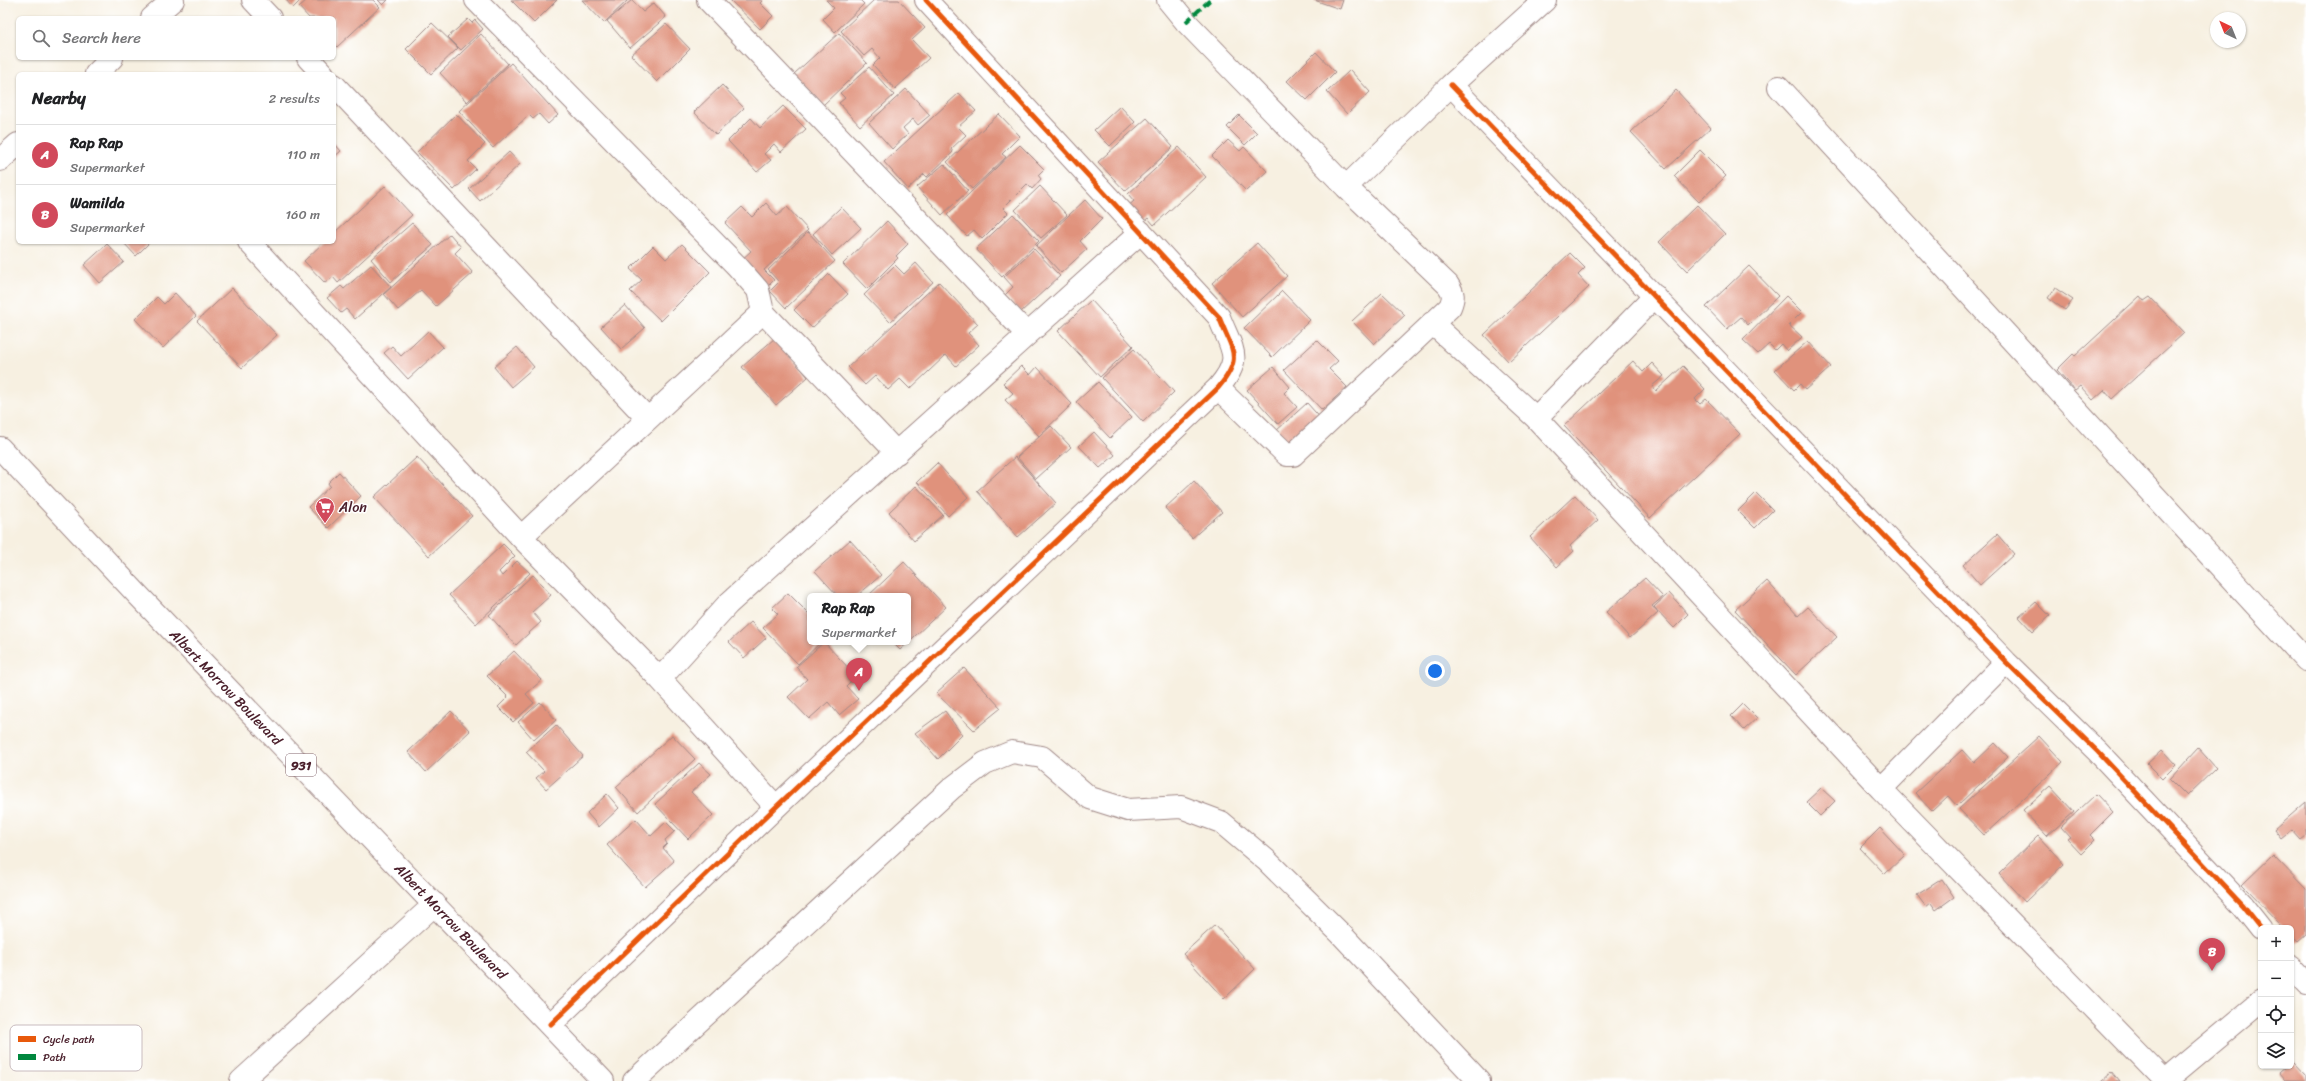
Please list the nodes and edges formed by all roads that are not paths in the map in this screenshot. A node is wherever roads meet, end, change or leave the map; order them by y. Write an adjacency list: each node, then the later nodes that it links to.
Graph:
1 (173, 0): 8 (main road)
2 (253, 0): 9 (main road)
3 (476, 0): 23 (main road)
4 (708, 0): 25 (main road)
5 (926, 0): 20 (main road)
6 (1168, 0): 19 (main road)
7 (1545, 0): 14 (main road)
8 (154, 16)
9 (268, 16)
10 (110, 60): 12 (main road)
11 (310, 60): 13 (main road)
12 (98, 72)
13 (321, 72)
14 (1451, 86): 19 (main road); 22 (main road)
15 (336, 87): 27 (main road)
16 (1779, 87): 32 (main road)
17 (16, 146): 18 (main road)
18 (0, 160)
19 (1346, 187): 24 (main road)
20 (1141, 232): 25 (main road); 26 (main road)
21 (251, 244): 31 (main road)
22 (1655, 296): 28 (main road); 33 (main road)
23 (763, 312): 27 (main road); 30 (main road)
24 (1432, 323): 26 (main road); 28 (main road)
25 (1027, 334): 30 (main road)
26 (1218, 388): 36 (main road)
27 (647, 418): 31 (main road)
28 (1536, 418): 35 (main road)
29 (0, 448): 37 (main road, Albert Morrow Boulevard / 931)
30 (897, 453): 34 (main road)
31 (521, 537): 34 (main road)
32 (2306, 660)
33 (2006, 662): 35 (main road); 38 (main road)
34 (660, 679): 36 (main road)
35 (1881, 789): 45 (main road)
36 (776, 807): 40 (main road)
37 (435, 904): 40 (main road, Albert Morrow Boulevard / 931); 41 (main road)
38 (2258, 925)
39 (2258, 1004): 45 (main road)
40 (551, 1024): 42 (main road, Albert Morrow Boulevard / 931)
41 (241, 1081)
42 (603, 1081)
43 (634, 1081): 44 (main road)
44 (1479, 1081)
45 (2165, 1081)

